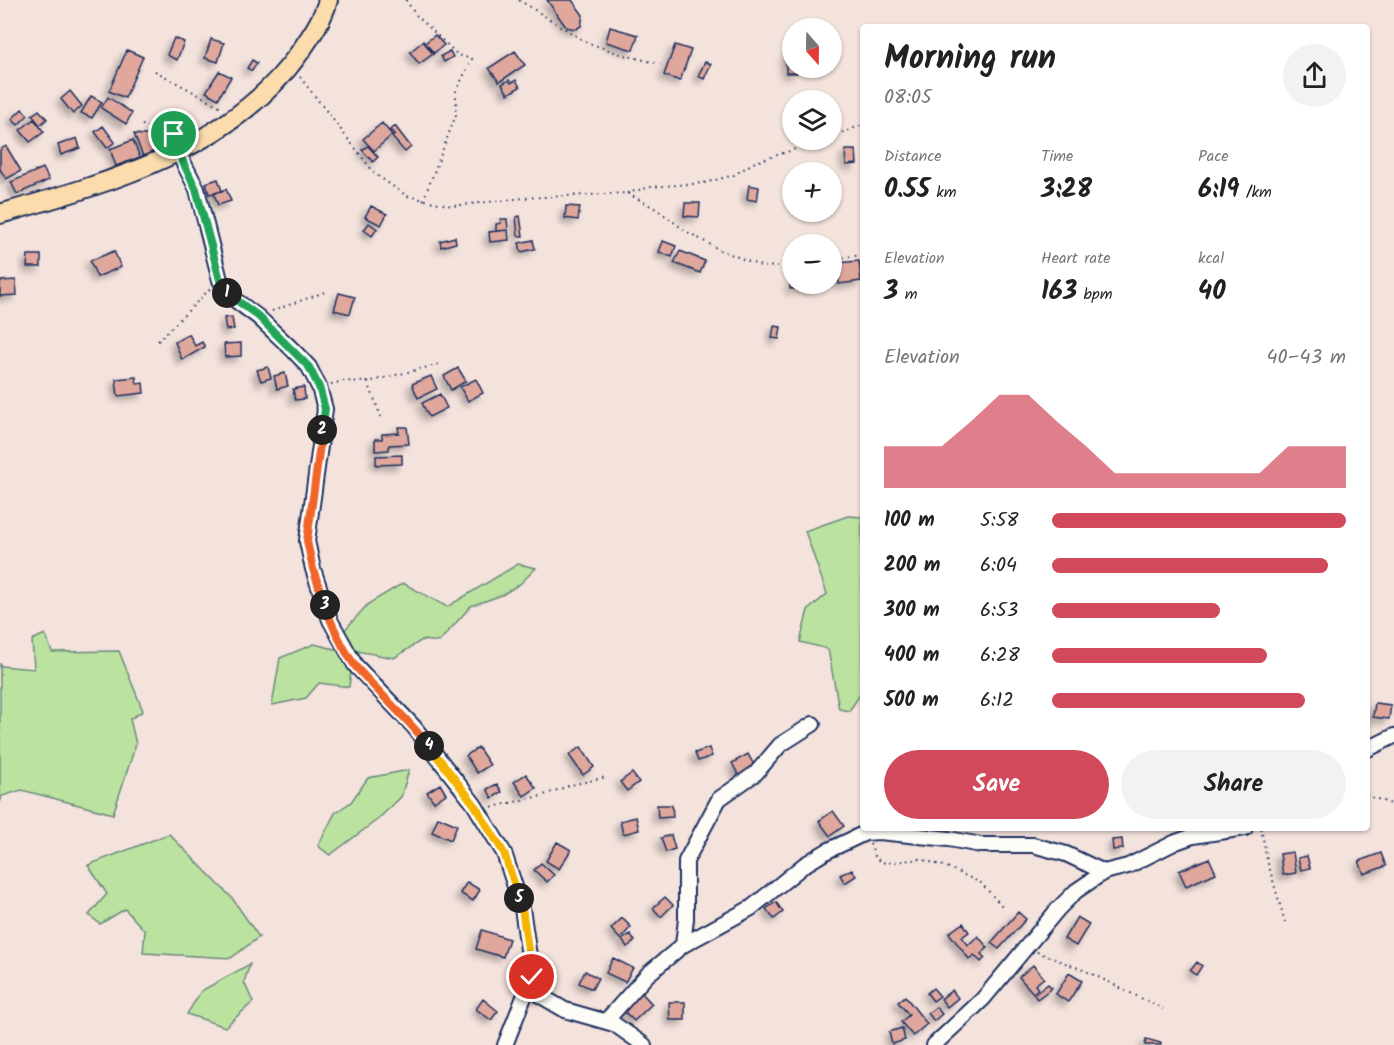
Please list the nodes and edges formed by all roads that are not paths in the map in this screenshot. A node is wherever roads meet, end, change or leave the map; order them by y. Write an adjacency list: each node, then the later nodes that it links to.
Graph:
1 (328, 0): 2 (main road)
2 (182, 150): 3 (main road); 10 (street)
3 (0, 214)
4 (813, 724): 9 (street)
5 (1394, 736): 6 (street)
6 (1370, 748)
7 (1226, 831): 8 (street)
8 (1104, 872): 9 (street); 14 (street)
9 (682, 945): 11 (street)
10 (532, 977): 11 (street); 12 (street)
11 (606, 1021): 13 (street)
12 (505, 1045)
13 (644, 1045)
14 (934, 1045)

